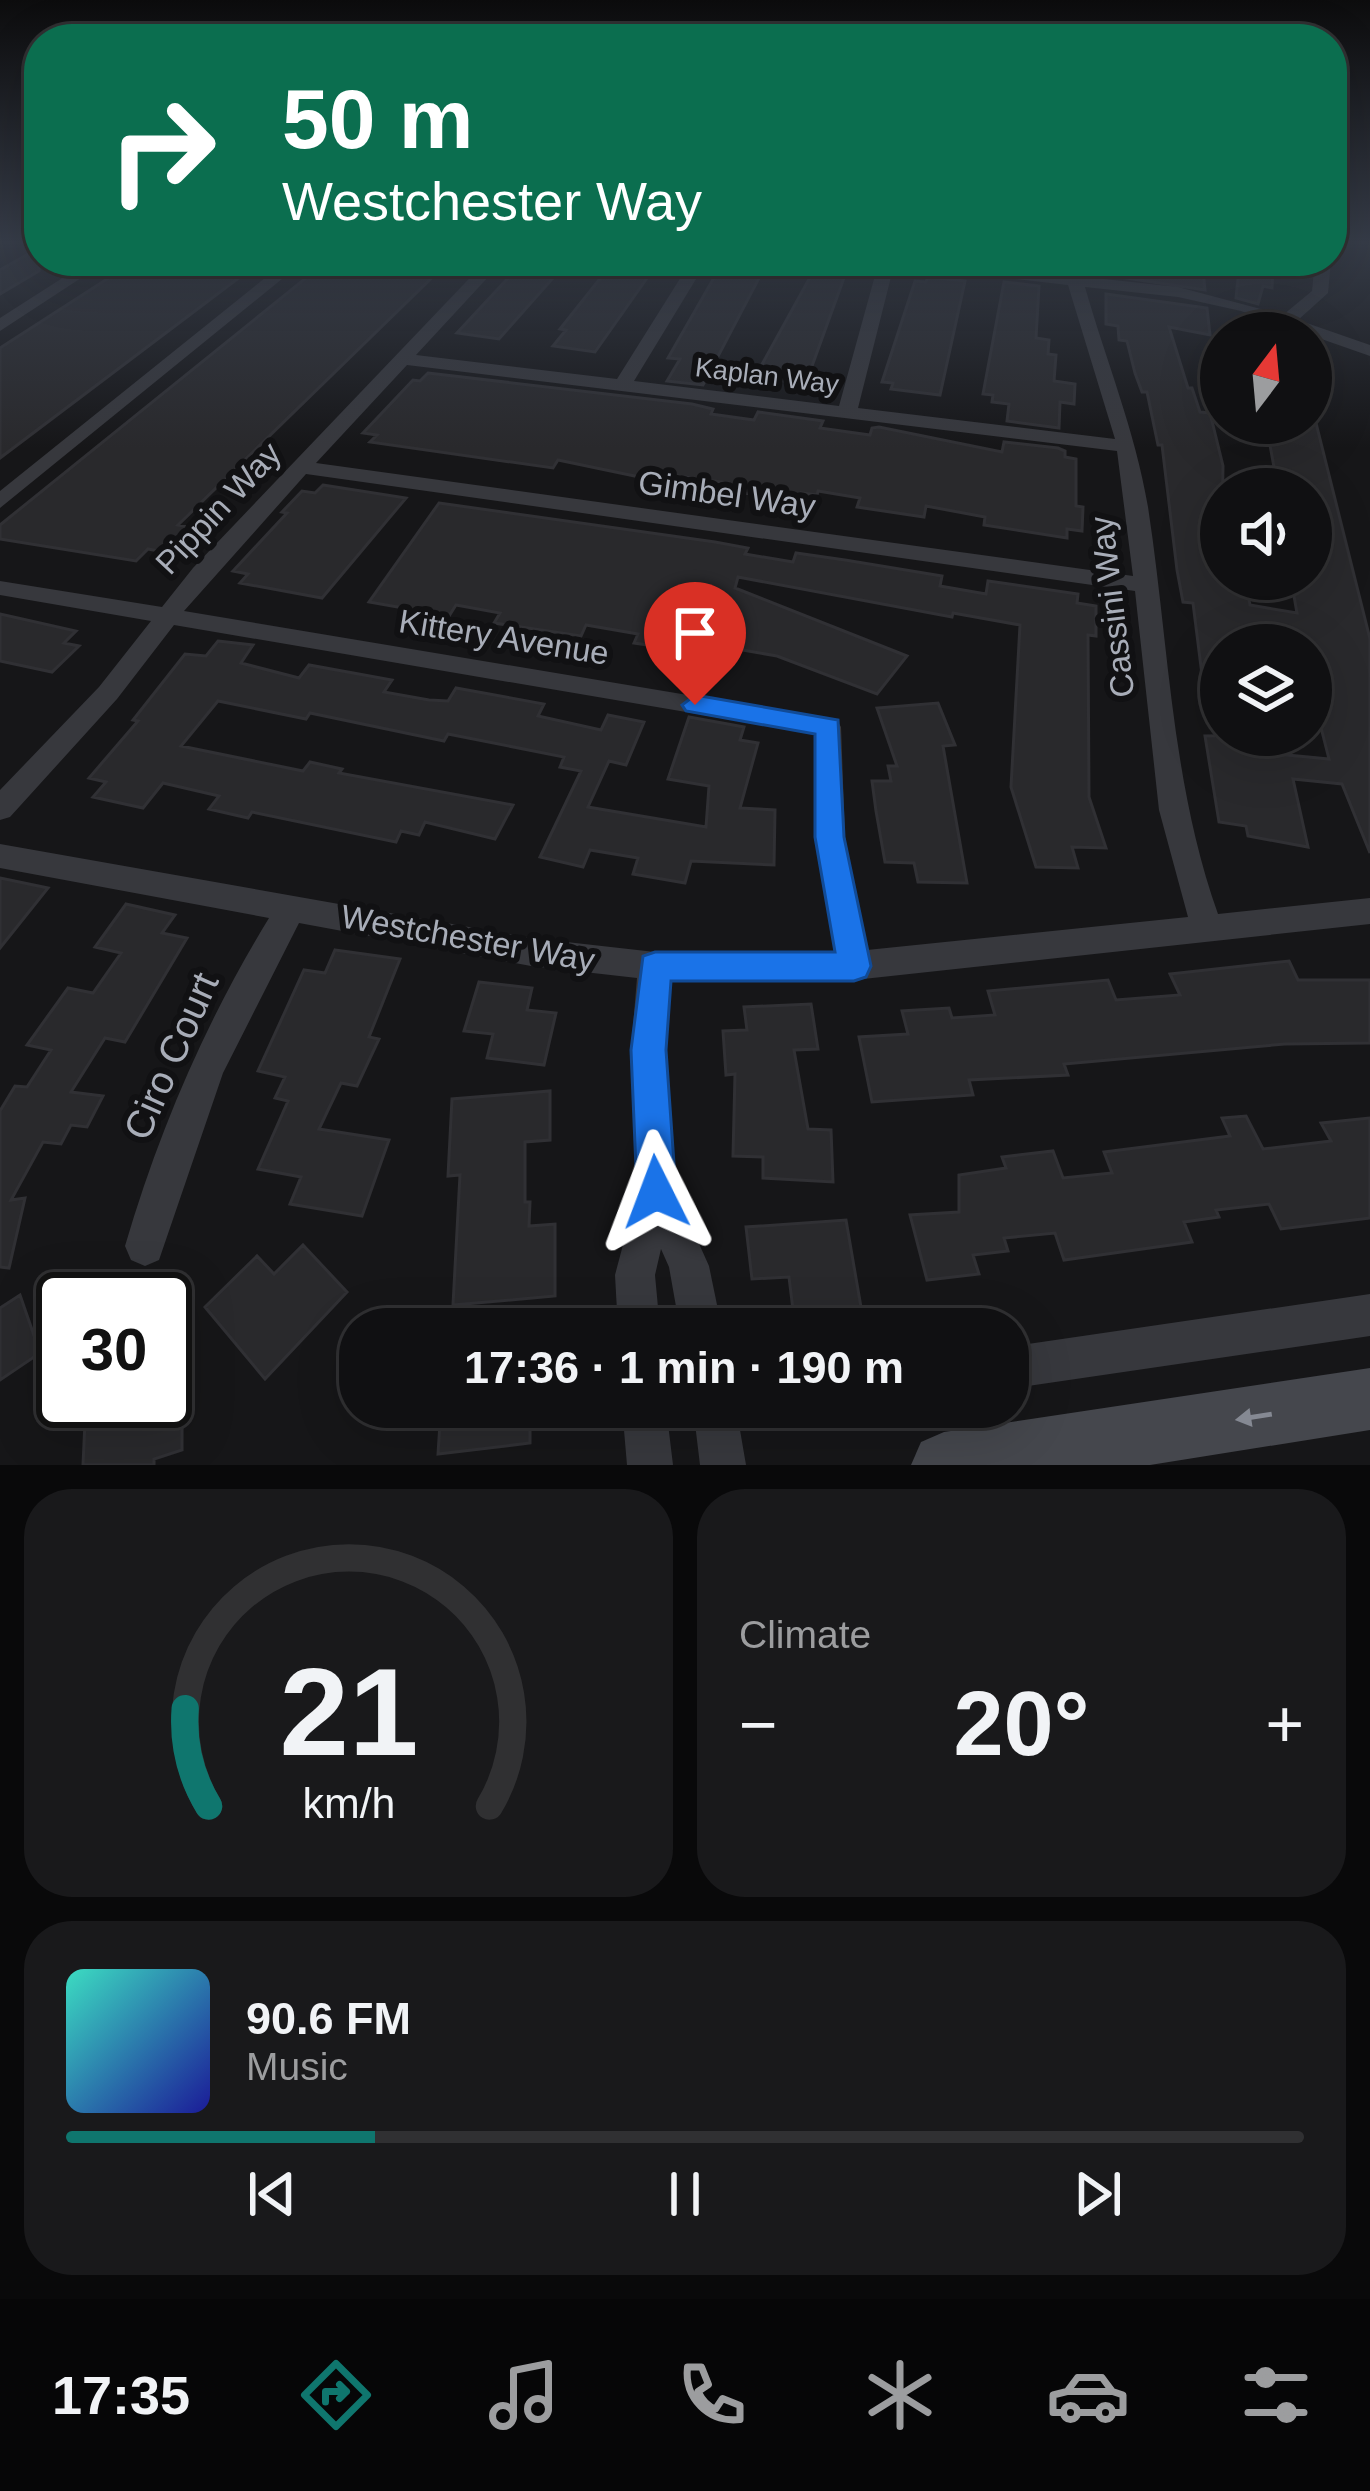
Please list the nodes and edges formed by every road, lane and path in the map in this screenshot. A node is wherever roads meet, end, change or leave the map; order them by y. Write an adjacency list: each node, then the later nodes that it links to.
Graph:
1 (234, 311): 13 (street)
2 (447, 311): 8 (street, Pippin Way)
3 (668, 311): 9 (street)
4 (874, 311): 10 (street)
5 (1085, 311): 11 (street, Cassini Way)
6 (1332, 337): 7 (street)
7 (1370, 352)
8 (402, 359): 9 (street, Kaplan Way); 12 (street, Pippin Way)
9 (622, 386): 10 (street, Kaplan Way)
10 (847, 412): 11 (street, Kaplan Way)
11 (1126, 446): 14 (street, Cassini Way)
12 (300, 467): 14 (street, Gimbel Way); 16 (street, Pippin Way)
13 (0, 502)
14 (1144, 585): 21 (street, Cassini Way)
15 (0, 588): 16 (street, Kittery Avenue)
16 (163, 618): 17 (street, Pippin Way); 23 (street, Kittery Avenue)
17 (0, 809)
18 (0, 856): 19 (street, Westchester Way)
19 (291, 908): 22 (street, Westchester Way); 25 (street, Ciro Court)
20 (1370, 911): 21 (street, Westchester Way)
21 (1208, 929): 23 (street, Westchester Way)
22 (655, 966): 23 (street, Westchester Way); 24 (street)
23 (854, 966)
24 (656, 1192): 26 (street); 27 (street)
25 (145, 1246)
26 (637, 1308)
27 (696, 1308)
28 (1370, 1315): 29 (street)
29 (1029, 1365)
30 (1370, 1399): 35 (main road, one-way to 35)
31 (646, 1428): 33 (street)
32 (725, 1428): 34 (street)
33 (650, 1465)
34 (723, 1465)
35 (944, 1465)

